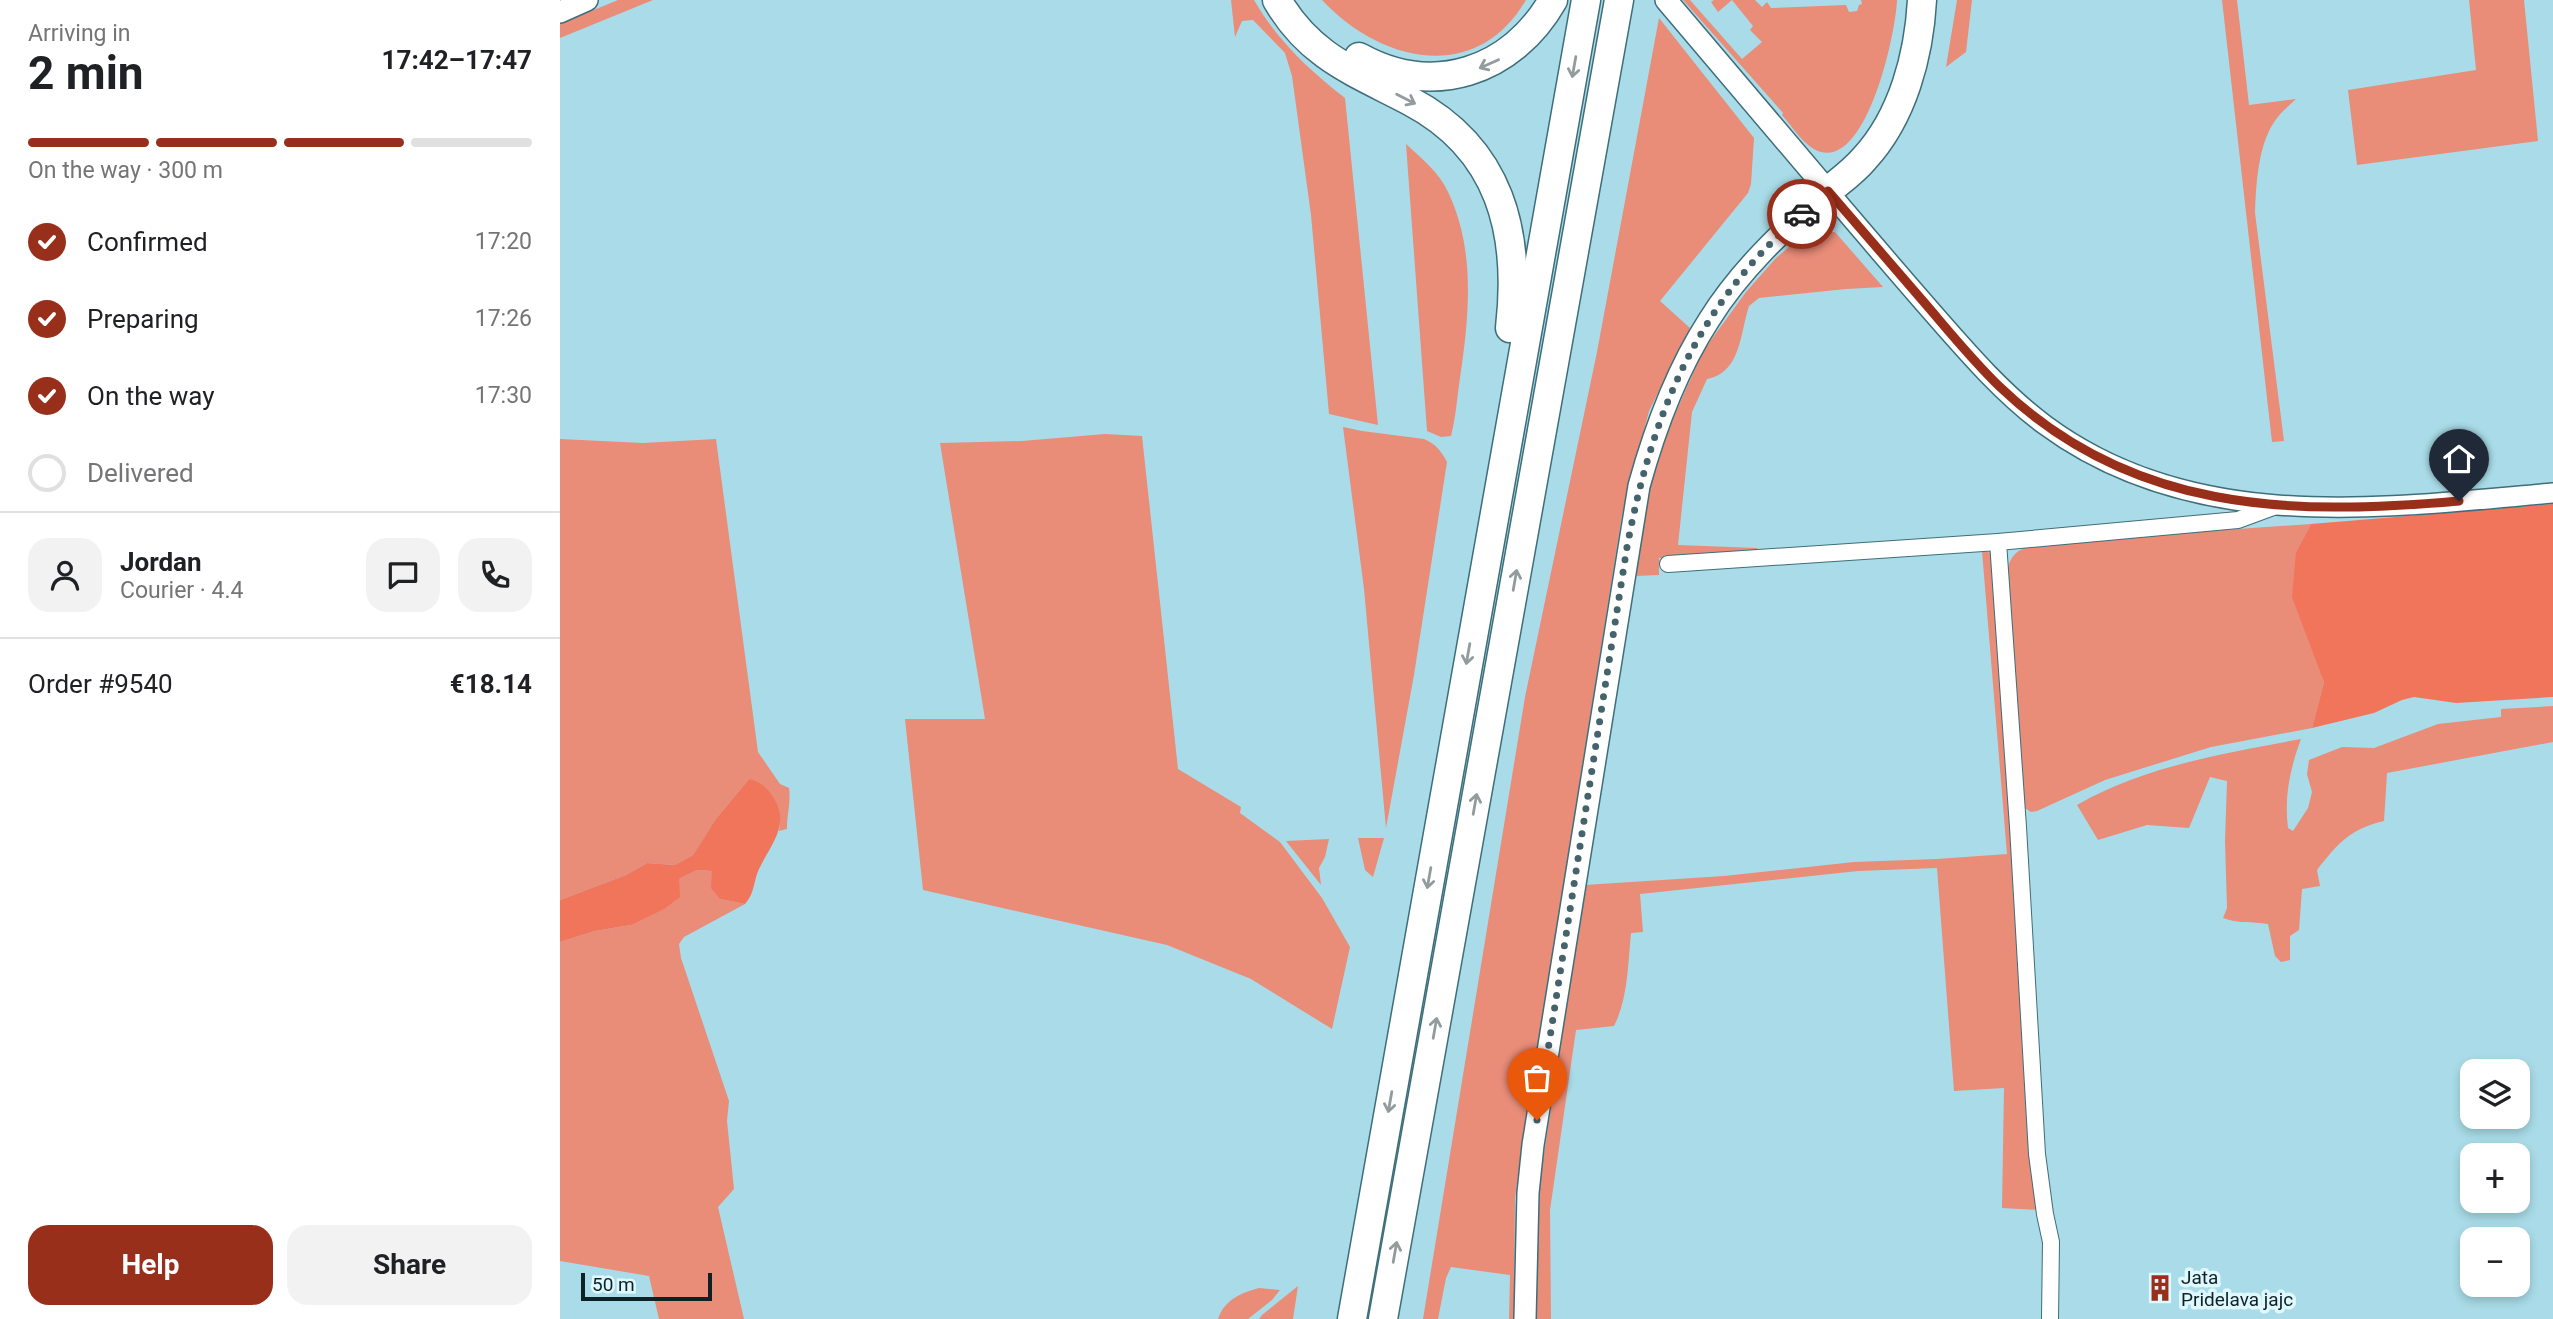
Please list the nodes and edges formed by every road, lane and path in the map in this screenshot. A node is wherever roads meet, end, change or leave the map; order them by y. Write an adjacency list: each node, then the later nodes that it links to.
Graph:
1 (587, 0): 10 (main road)
2 (1277, 0): 12 (highway, one-way to 12)
3 (1297, 0): 4 (highway, one-way to 3)
4 (1553, 0)
5 (1586, 0): 12 (highway, one-way to 12)
6 (1666, 0): 11 (main road)
7 (1905, 0): 11 (highway)
8 (1922, 0): 11 (highway)
9 (1620, 3): 18 (highway, one-way to 9)
10 (560, 12)
11 (1828, 191): 14 (street); 19 (main road)
12 (1507, 442): 17 (highway, one-way to 17)
13 (2553, 493): 14 (street)
14 (2276, 506): 15 (street)
15 (1998, 542): 16 (street); 20 (street)
16 (1668, 564)
17 (1352, 1319)
18 (1383, 1319)
19 (1525, 1319)
20 (2050, 1319)

